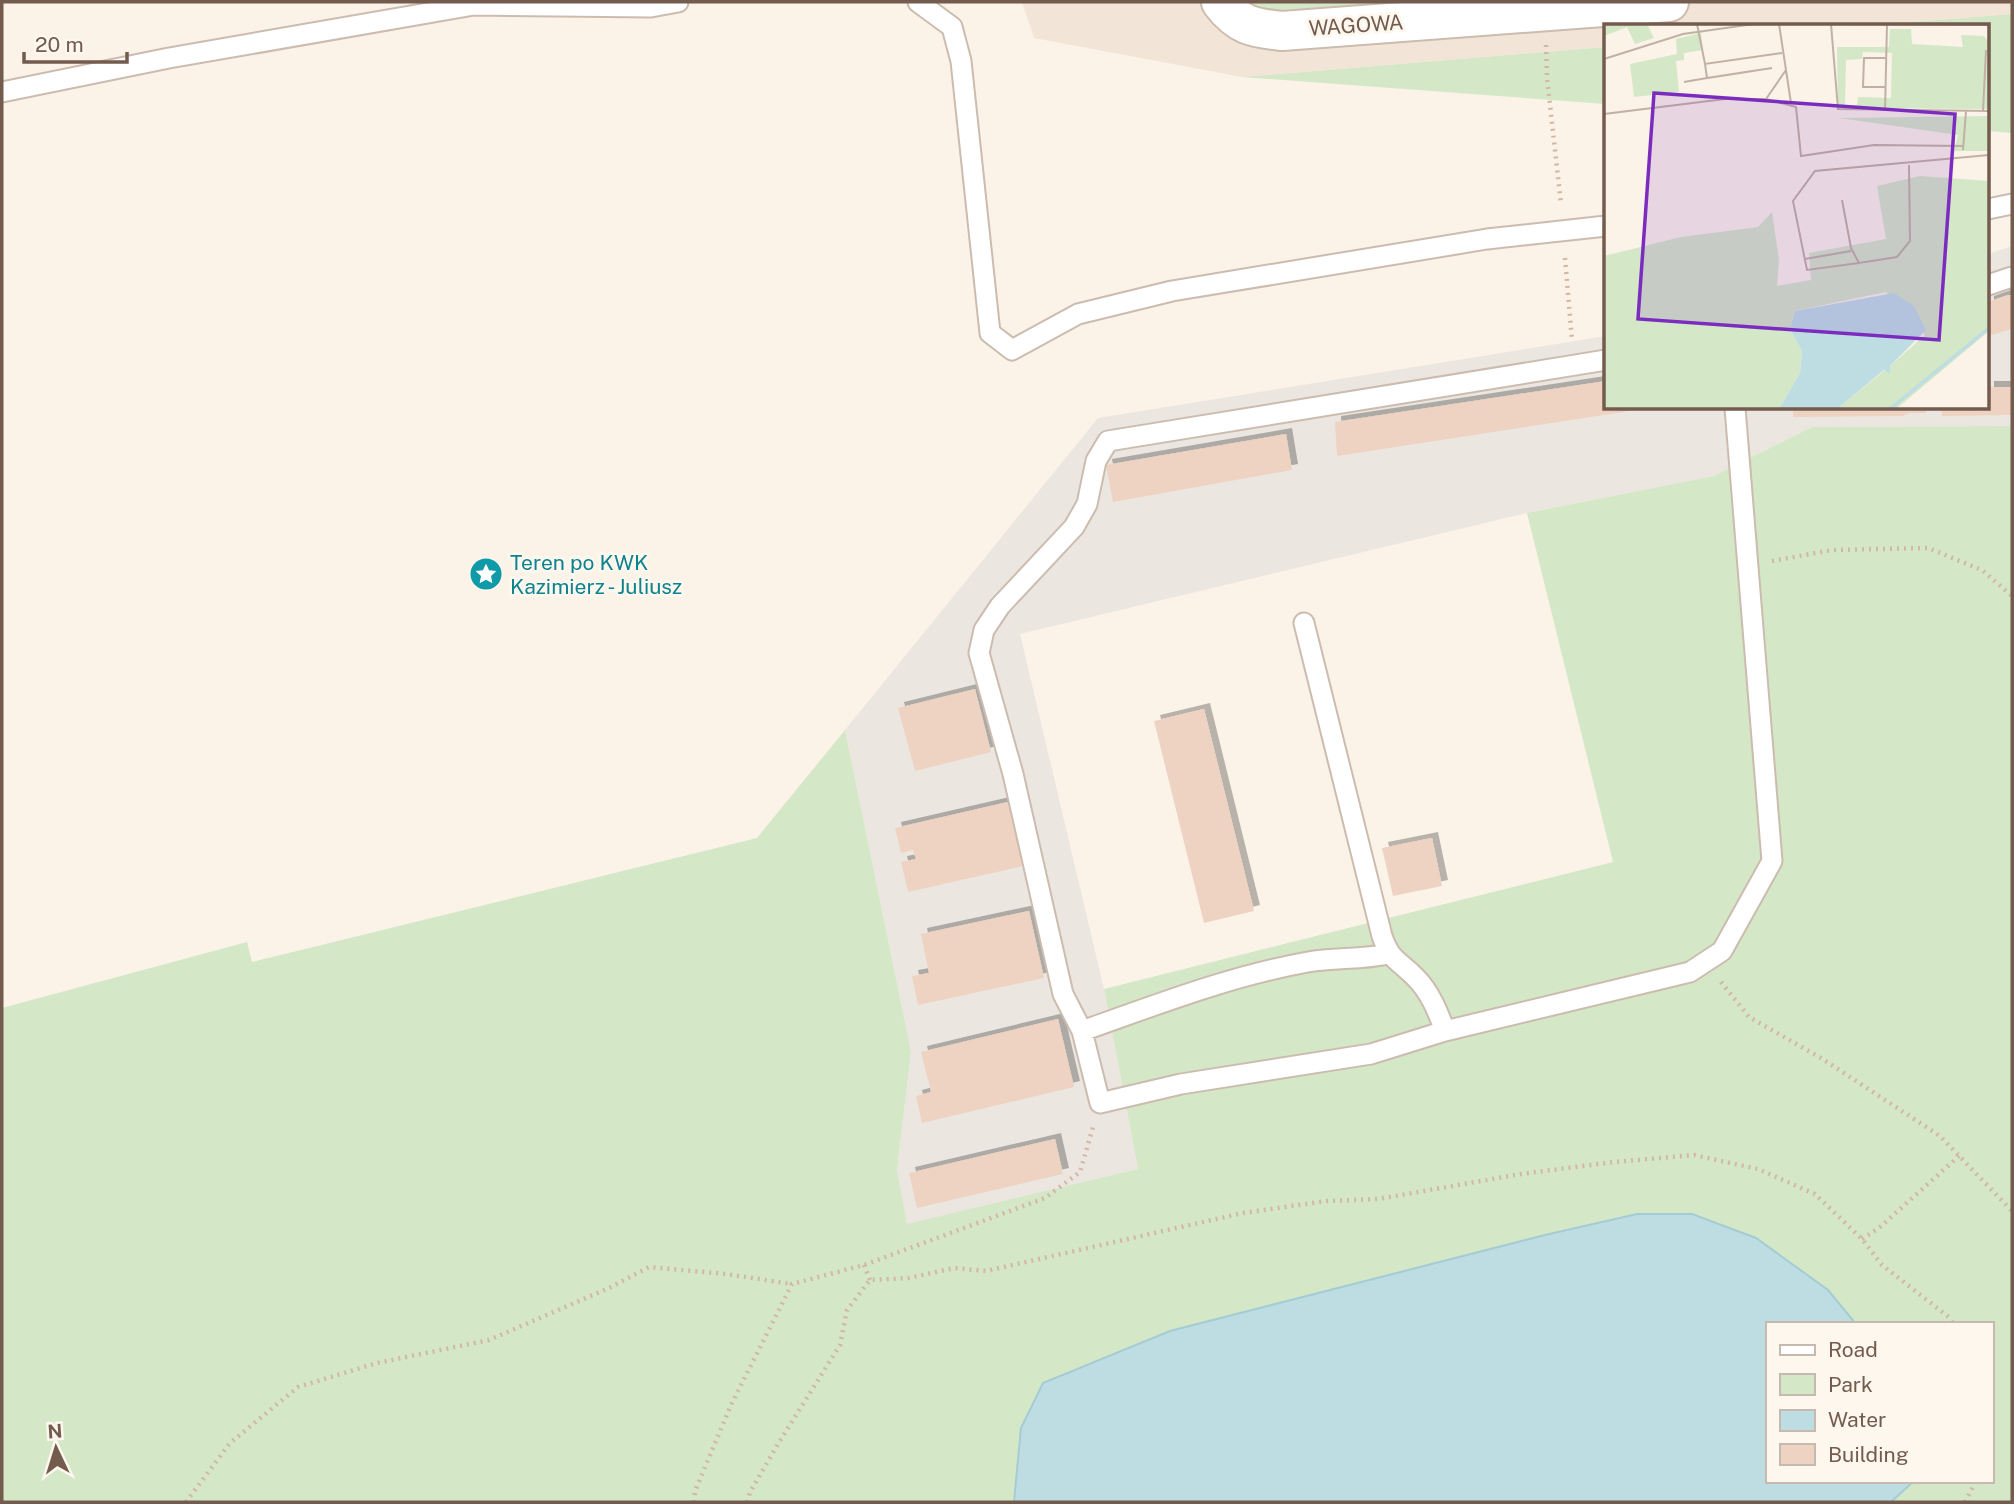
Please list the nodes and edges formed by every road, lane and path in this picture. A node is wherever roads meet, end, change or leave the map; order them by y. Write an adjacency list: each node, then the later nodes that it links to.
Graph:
1 (678, 2): 6 (lane)
2 (918, 2): 10 (lane)
3 (1221, 2): 5 (street, WAGOWA)
4 (1669, 2): 5 (street, WAGOWA)
5 (1545, 6): 10 (path)
6 (2, 92)
7 (2012, 204): 8 (lane)
8 (1990, 209)
9 (1604, 226): 10 (lane)
10 (1563, 231): 14 (path)
11 (2012, 277): 12 (lane)
12 (1990, 284)
13 (1604, 360): 14 (lane)
14 (1574, 365): 21 (lane)
15 (1735, 410): 16 (lane)
16 (1748, 565): 17 (path); 20 (lane)
17 (2012, 596)
18 (1304, 623): 19 (lane)
19 (1388, 954): 21 (lane); 22 (lane)
20 (1706, 962): 22 (lane); 24 (path)
21 (1082, 1031): 23 (lane)
22 (1445, 1031): 23 (lane)
23 (1100, 1103): 27 (path)
24 (1959, 1156): 25 (path); 26 (path)
25 (2012, 1210)
26 (1862, 1239): 28 (path); 30 (path)
27 (864, 1265): 28 (path); 29 (path)
28 (870, 1280): 34 (path)
29 (792, 1284): 32 (path); 33 (path)
30 (1952, 1322)
31 (1975, 1483): 35 (path)
32 (186, 1502)
33 (694, 1502)
34 (747, 1502)
35 (1965, 1502)

